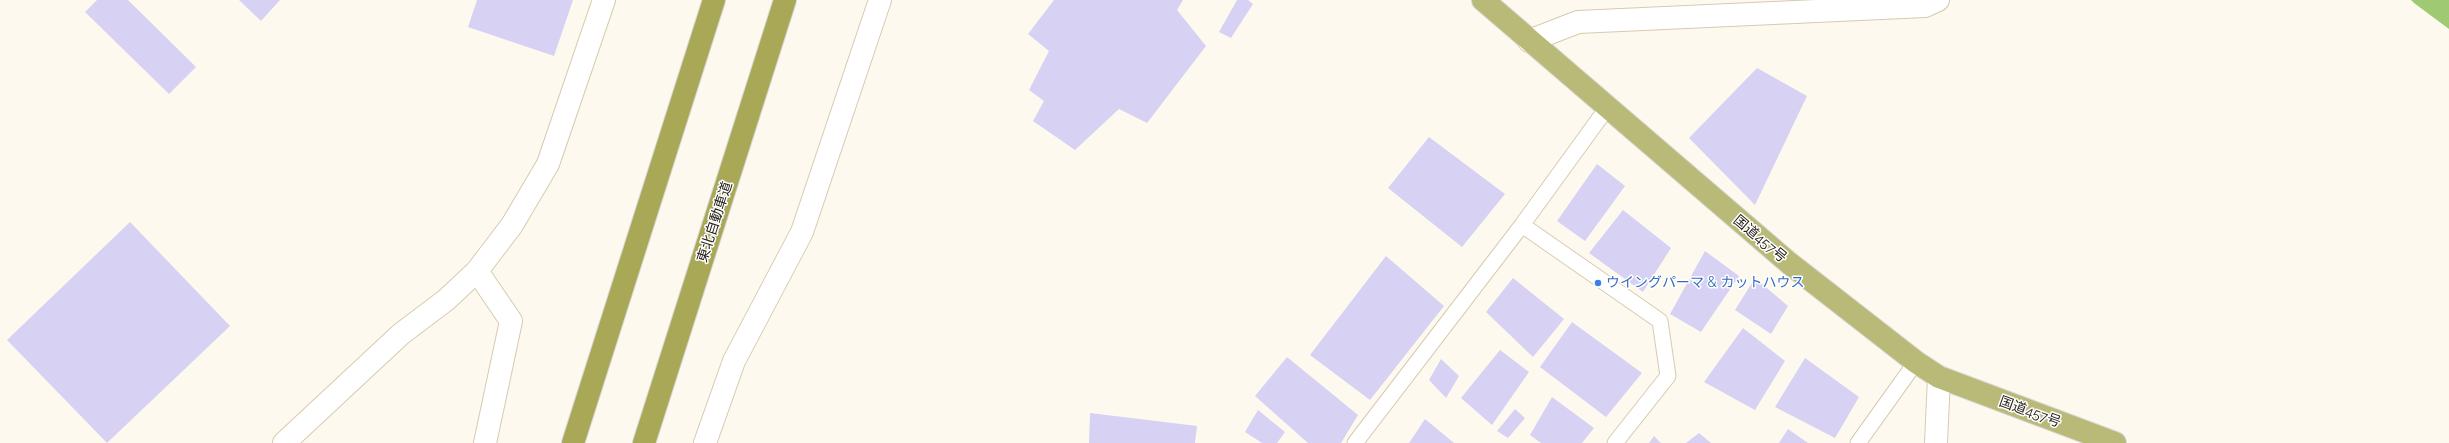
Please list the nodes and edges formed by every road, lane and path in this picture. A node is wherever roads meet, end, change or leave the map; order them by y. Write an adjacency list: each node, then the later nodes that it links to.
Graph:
1 (604, 0): 10 (street)
2 (714, 0): 16 (highway)
3 (785, 0): 17 (highway, 東北自動車道)
4 (880, 0): 18 (street)
5 (1483, 0): 7 (highway, 国道457号)
6 (1938, 0): 7 (street)
7 (1529, 41): 8 (highway, 国道457号)
8 (1607, 108): 9 (lane); 11 (highway, 国道457号)
9 (1522, 224): 13 (lane); 19 (lane)
10 (477, 271): 14 (street); 15 (street)
11 (1916, 362): 12 (highway, 国道457号); 20 (lane)
12 (1939, 377): 21 (street); 22 (highway, 国道457号)
13 (1359, 442)
14 (284, 443)
15 (485, 443)
16 (573, 443)
17 (644, 443)
18 (705, 443)
19 (1615, 443)
20 (1858, 443)
21 (1936, 443)
22 (2115, 443)

